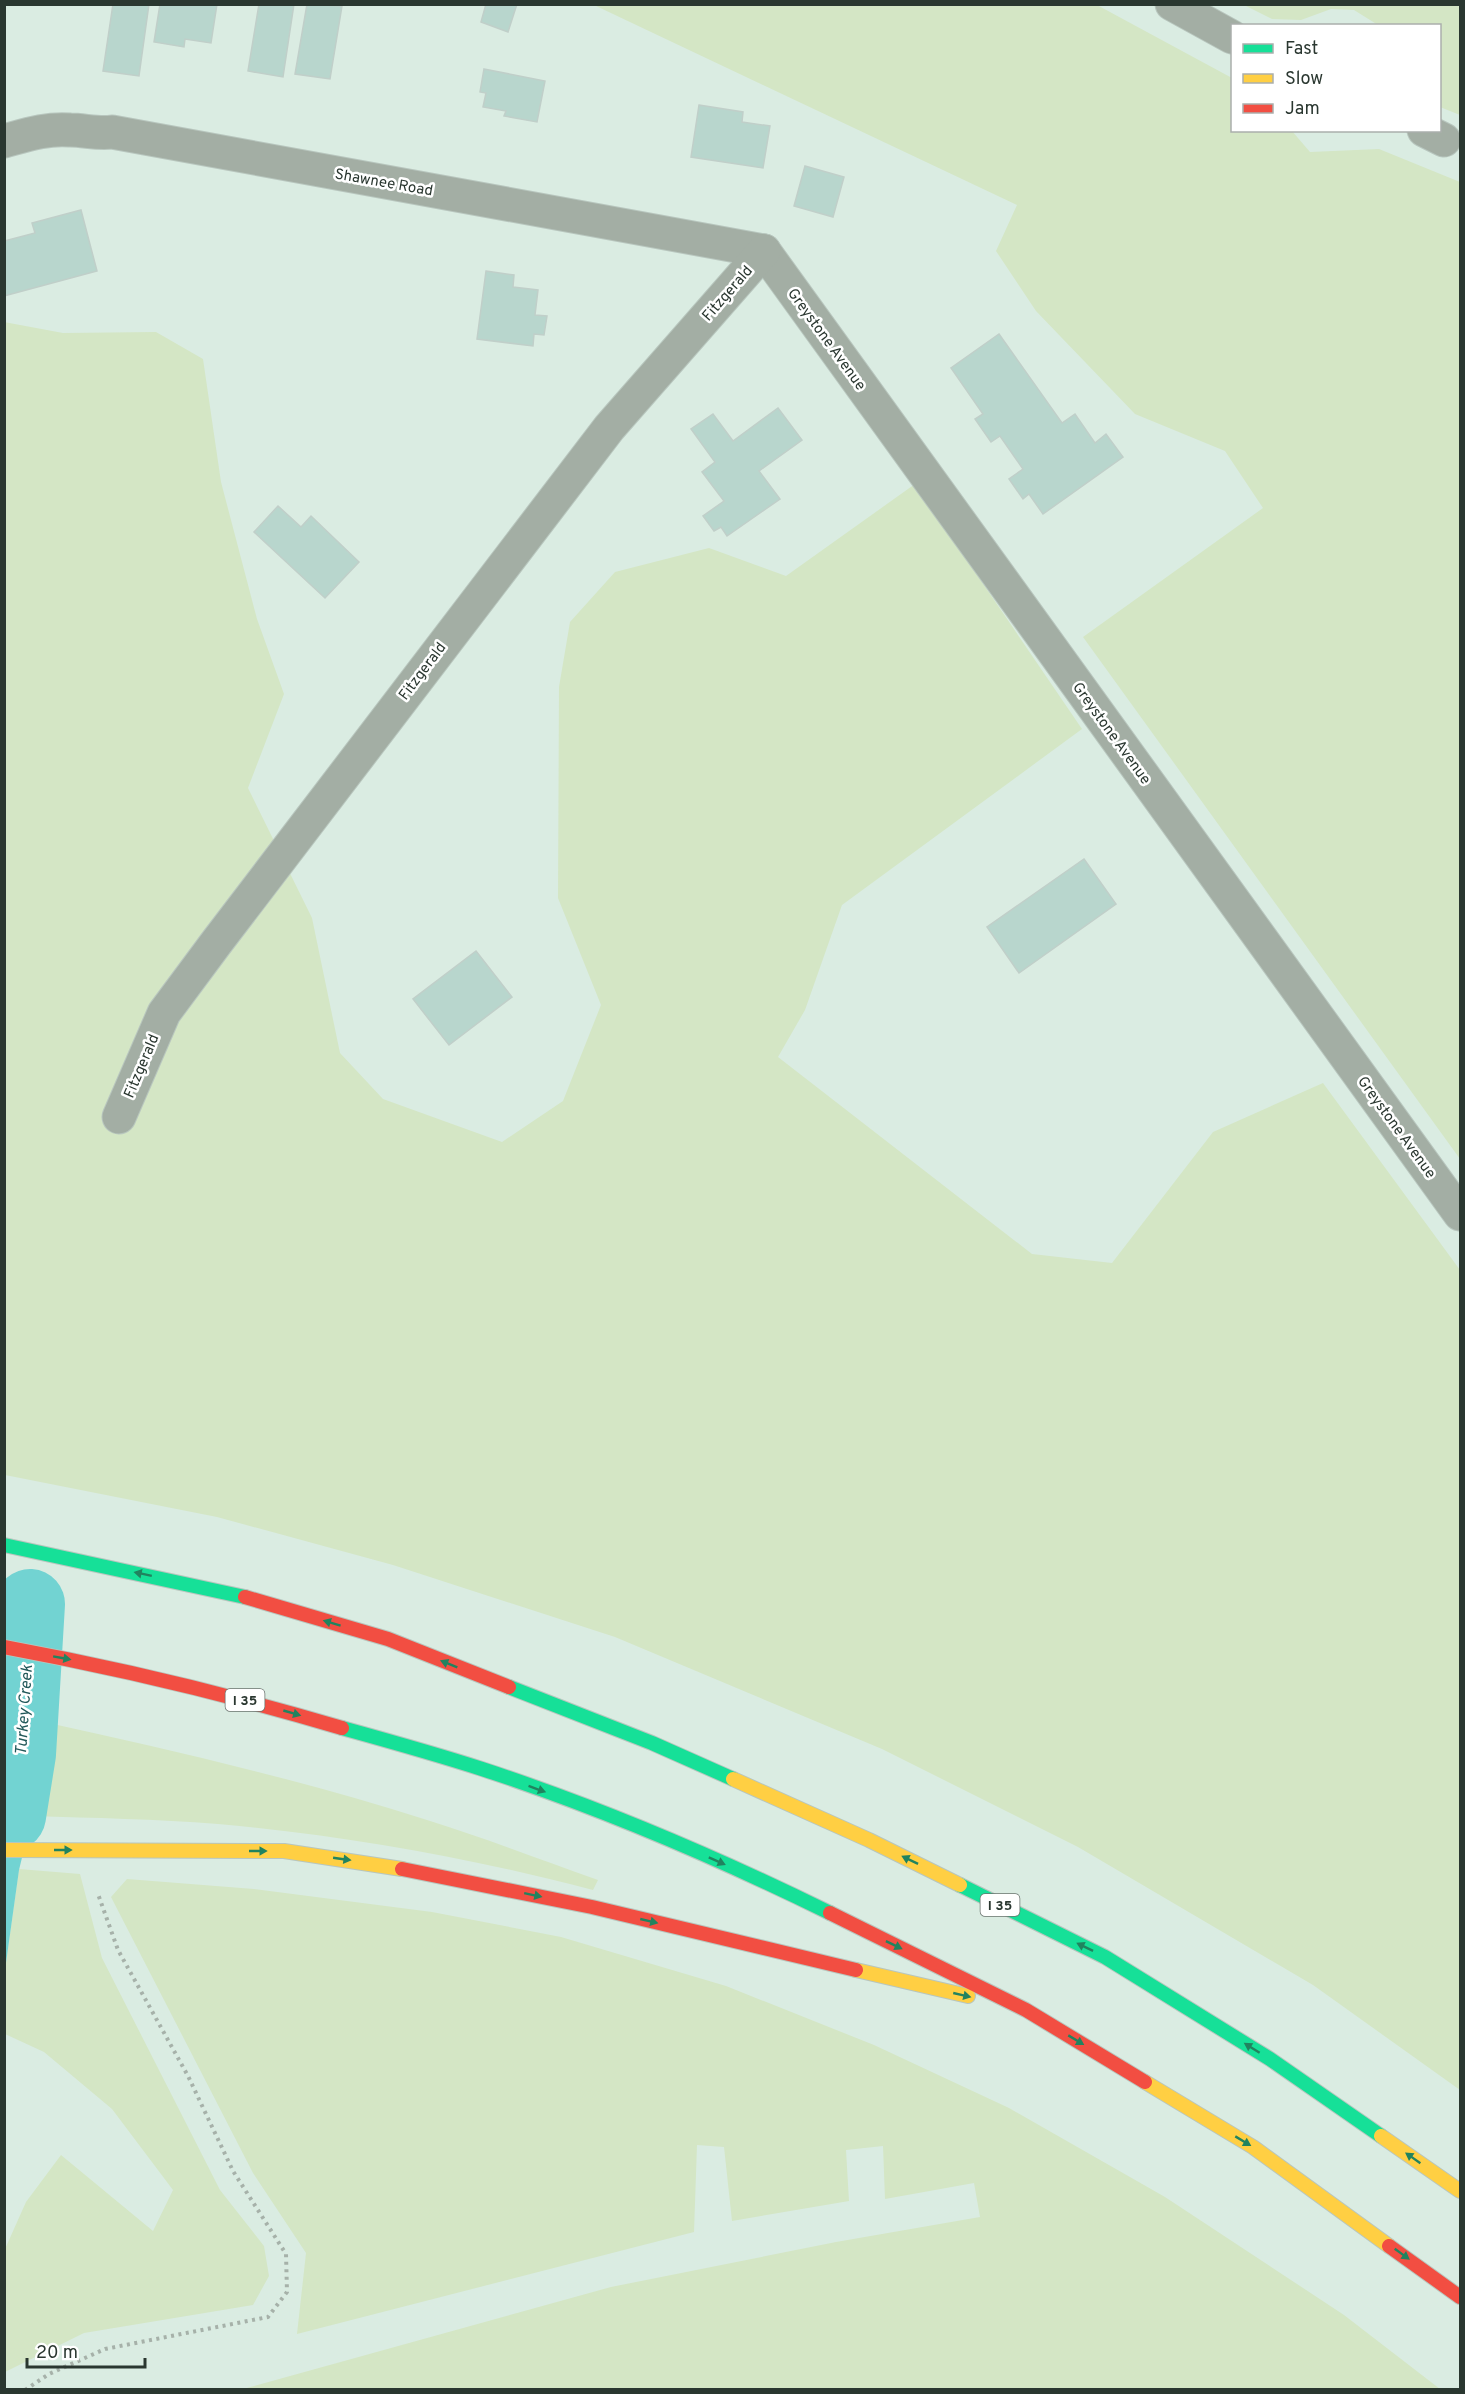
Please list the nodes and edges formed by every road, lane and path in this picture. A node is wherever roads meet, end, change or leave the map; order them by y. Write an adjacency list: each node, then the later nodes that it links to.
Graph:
1 (1172, 4): 2 (street)
2 (1231, 36)
3 (4, 141): 4 (street, Shawnee Road)
4 (764, 251): 5 (street, Fitzgerald); 6 (street, Greystone Avenue)
5 (119, 1117)
6 (1461, 1214)
7 (4, 1545): 12 (highway, I 35, one-way to 7)
8 (4, 1647): 11 (highway, I 35, one-way to 11)
9 (4, 1850): 11 (highway, one-way to 11)
10 (98, 1894): 14 (path)
11 (1026, 2010): 13 (highway, I 35, one-way to 13)
12 (1461, 2191)
13 (1461, 2297)
14 (25, 2390)

